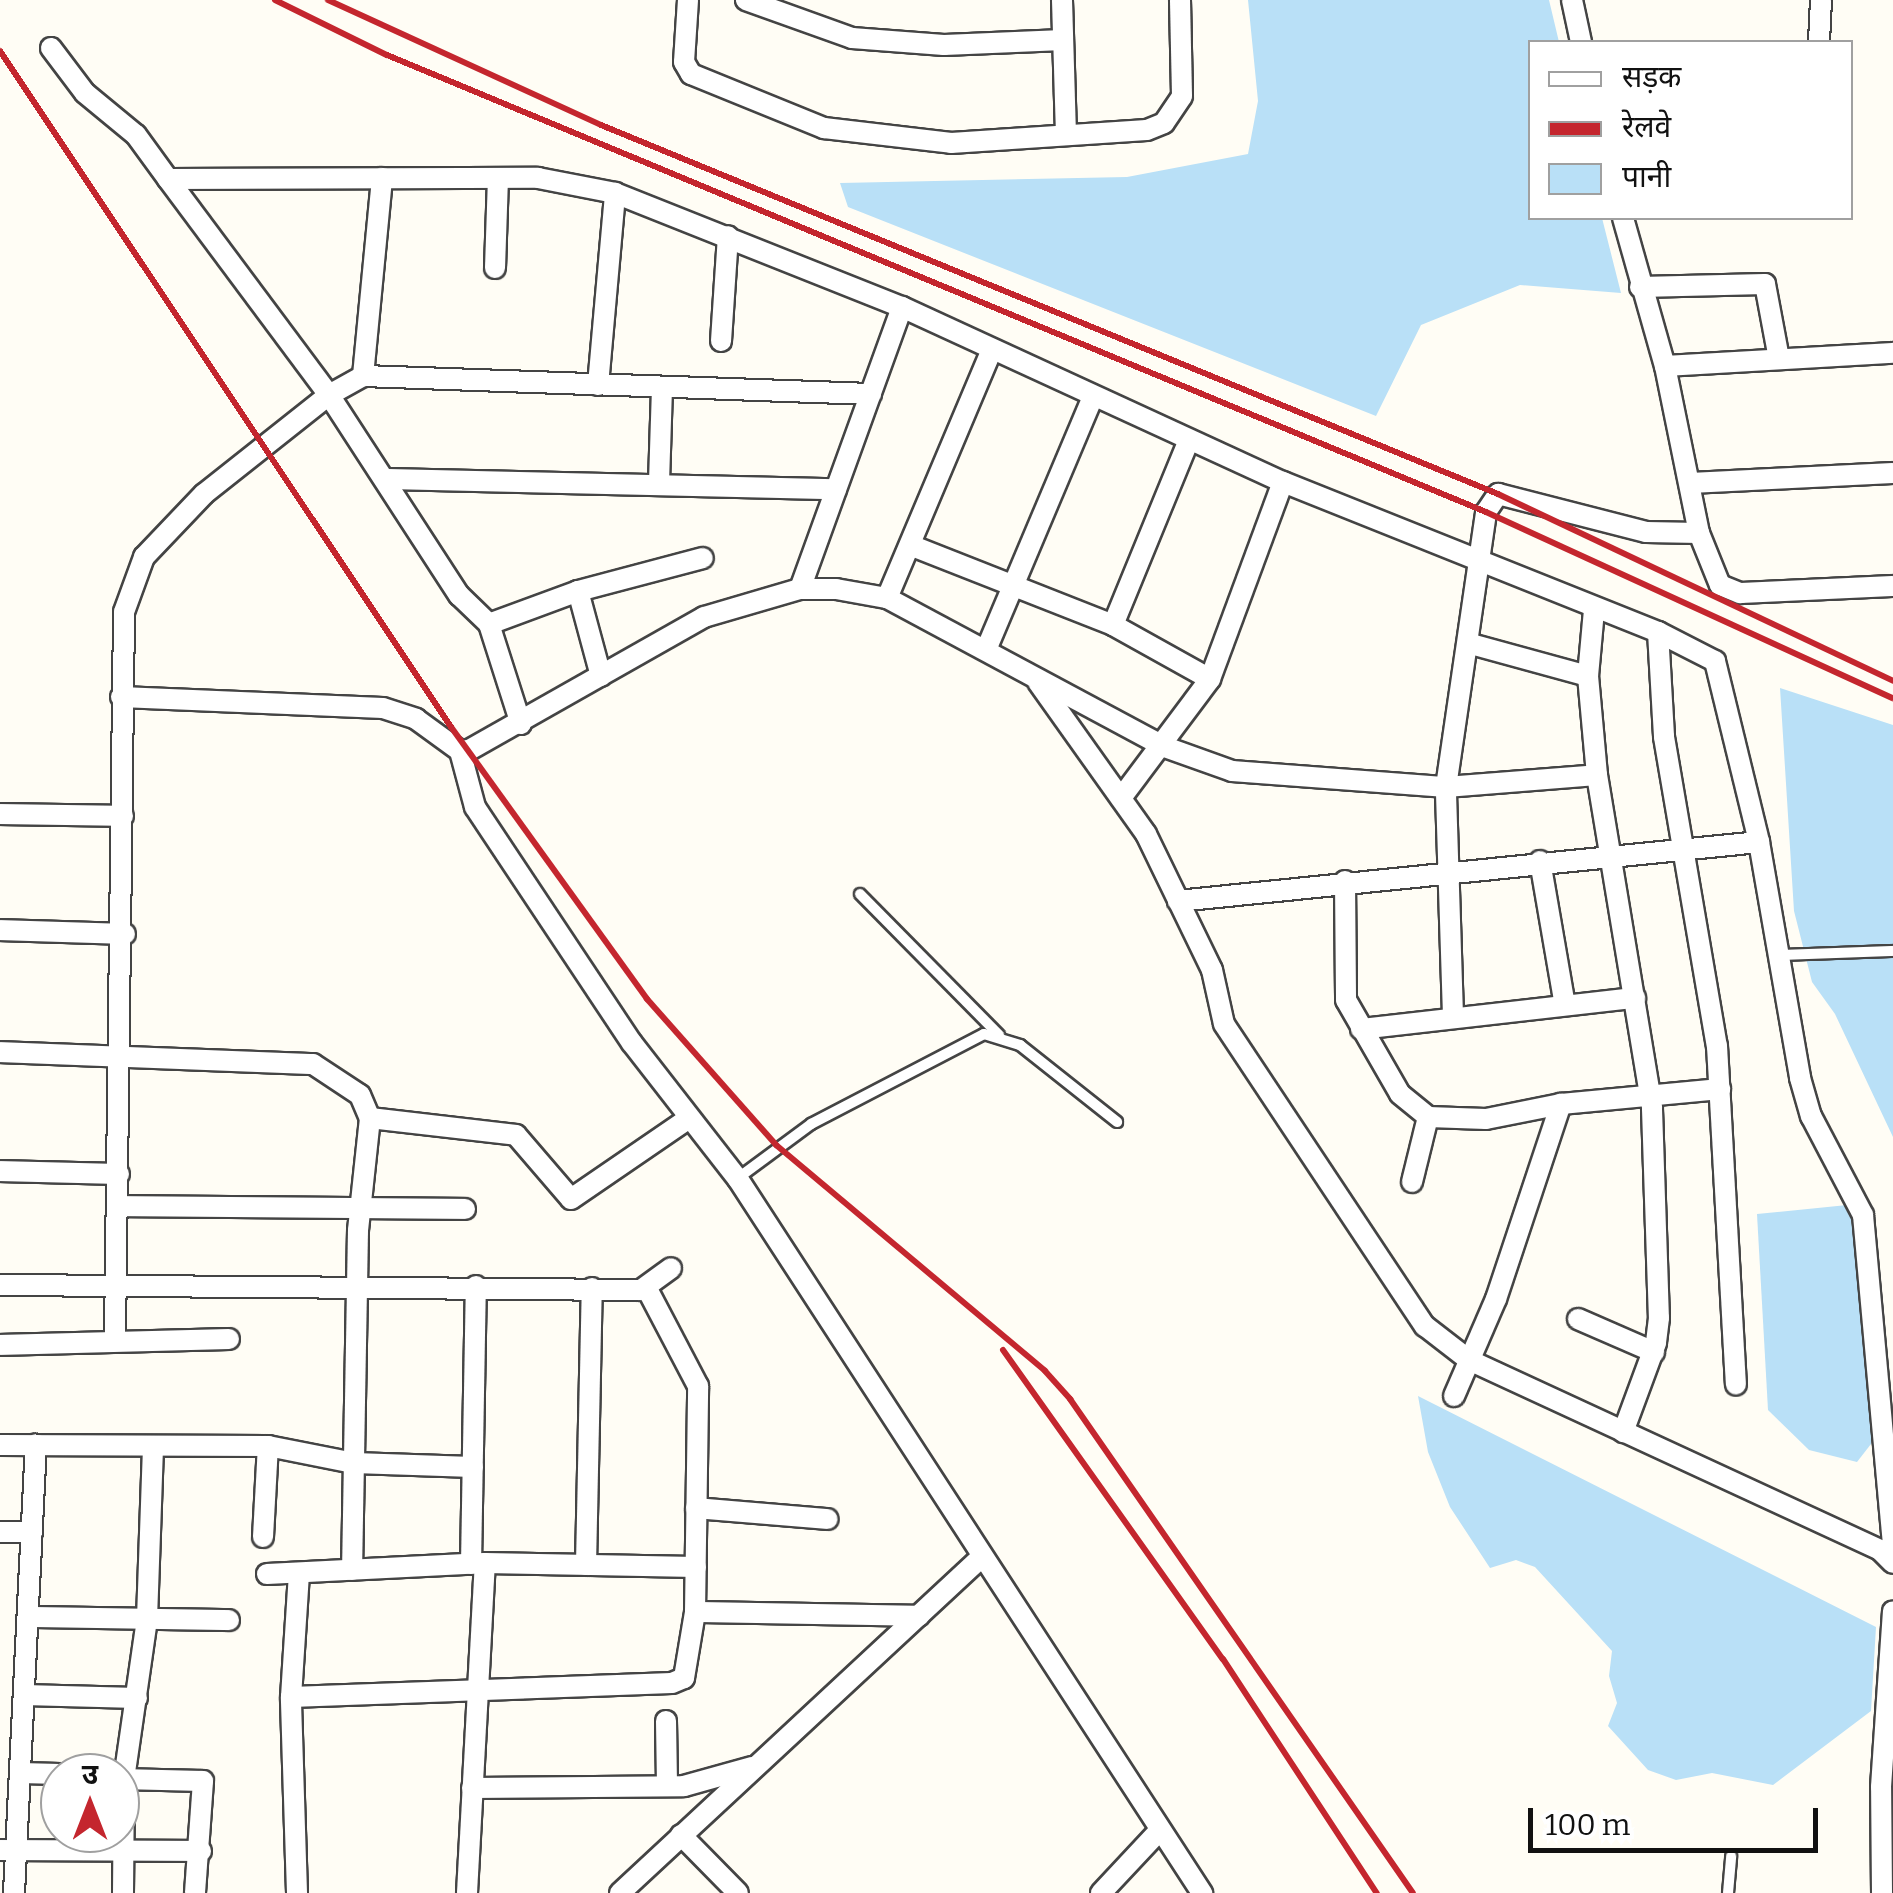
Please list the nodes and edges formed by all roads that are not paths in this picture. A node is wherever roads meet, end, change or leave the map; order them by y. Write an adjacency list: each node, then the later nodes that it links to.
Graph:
1 (688, 0): 11 (street)
2 (746, 0): 7 (street)
3 (1062, 0): 7 (street)
4 (1180, 0): 11 (street)
5 (1572, 0): 8 (street)
6 (1821, 0): 9 (street)
7 (1063, 40): 11 (street)
8 (1582, 40)
9 (1820, 40)
10 (51, 48): 14 (street)
11 (1066, 135)
12 (382, 178): 13 (street); 14 (street); 26 (street)
13 (498, 178): 15 (street); 18 (street)
14 (168, 179): 29 (street)
15 (615, 194): 17 (street); 27 (street)
16 (1623, 220): 19 (street)
17 (728, 236): 20 (street); 21 (street)
18 (495, 268)
19 (1640, 287): 24 (street); 25 (street)
20 (902, 306): 22 (street); 30 (street)
21 (720, 340)
22 (992, 350): 31 (street); 40 (street)
23 (1893, 353): 24 (street)
24 (1780, 359): 25 (street)
25 (1665, 366): 37 (street)
26 (363, 376): 27 (street); 29 (street)
27 (598, 385): 28 (street)
28 (662, 386): 30 (street); 36 (street)
29 (329, 394): 34 (street); 58 (street)
30 (871, 394): 38 (street)
31 (1093, 396): 32 (street); 43 (street)
32 (1190, 440): 35 (street); 50 (street)
33 (1893, 472): 37 (street)
34 (387, 480): 36 (street); 49 (street)
35 (1284, 482): 42 (street); 57 (street)
36 (659, 483): 38 (street)
37 (1690, 483): 39 (street)
38 (836, 490): 45 (street)
39 (1699, 532): 42 (street); 44 (street)
40 (910, 545): 43 (street); 47 (street)
41 (703, 558): 46 (street)
42 (1480, 562): 48 (street); 52 (street)
43 (1012, 586): 50 (street); 53 (street)
44 (1893, 586)
45 (800, 590): 47 (street); 54 (street)
46 (578, 591): 49 (street); 54 (street)
47 (887, 598): 53 (street)
48 (1594, 610): 51 (street); 56 (street)
49 (489, 624): 59 (street)
50 (1114, 625): 57 (street)
51 (1658, 632): 67 (street); 68 (street)
52 (1471, 644): 56 (street); 63 (street)
53 (986, 650): 55 (street)
54 (601, 676): 59 (street)
55 (1034, 676): 60 (street); 64 (street)
56 (1588, 676): 62 (street)
57 (1210, 680): 60 (street)
58 (121, 698): 61 (street); 66 (street)
59 (521, 724): 61 (street)
60 (1165, 747): 63 (street); 64 (street)
61 (460, 751): 91 (street)
62 (1598, 775): 63 (street); 69 (street)
63 (1446, 788): 71 (street)
64 (1120, 798): 74 (street)
65 (0, 814): 66 (street)
66 (123, 816): 76 (street)
67 (1759, 842): 68 (street); 78 (street)
68 (1683, 848): 69 (street); 86 (street)
69 (1612, 854): 70 (street); 79 (street)
70 (1540, 861): 71 (street); 80 (street)
71 (1447, 870): 72 (street); 81 (street)
72 (1345, 881): 74 (street); 82 (street)
73 (860, 894): 83 (lane)
74 (1178, 901): 112 (street)
75 (0, 930): 76 (street)
76 (125, 934): 85 (street)
77 (1893, 950): 78 (lane)
78 (1778, 955): 127 (street)
79 (1635, 998): 80 (street); 87 (street)
80 (1565, 1005): 81 (street)
81 (1454, 1016): 82 (street)
82 (1360, 1030): 89 (street)
83 (999, 1035): 92 (lane); 95 (lane)
84 (0, 1052): 85 (street)
85 (122, 1054): 90 (street); 94 (street)
86 (1720, 1089): 87 (street); 113 (street)
87 (1650, 1096): 88 (street); 111 (street)
88 (1561, 1104): 89 (street); 112 (street)
89 (1428, 1117): 96 (street)
90 (370, 1118): 91 (street); 98 (street)
91 (688, 1119): 95 (street)
92 (1118, 1122)
93 (0, 1171): 94 (street)
94 (119, 1174): 97 (street)
95 (738, 1178): 128 (street)
96 (1412, 1182)
97 (118, 1206): 98 (street); 102 (street)
98 (361, 1208): 99 (street); 103 (street)
99 (465, 1209)
100 (671, 1268): 106 (street)
101 (0, 1285): 102 (street)
102 (116, 1285): 103 (street); 108 (street)
103 (358, 1285): 104 (street); 120 (street)
104 (476, 1286): 105 (street); 121 (street)
105 (592, 1288): 106 (street); 131 (street)
106 (647, 1290): 122 (street)
107 (1578, 1319): 111 (street)
108 (115, 1338): 109 (street); 110 (street)
109 (230, 1338)
110 (0, 1344)
111 (1654, 1352): 115 (street)
112 (1469, 1360): 114 (street); 115 (street)
113 (1736, 1384)
114 (1454, 1396)
115 (1623, 1432): 129 (street)
116 (0, 1445): 117 (street)
117 (36, 1445): 118 (street); 125 (street)
118 (152, 1446): 119 (street); 140 (street)
119 (268, 1446): 120 (street); 126 (street)
120 (354, 1463): 121 (street); 133 (street)
121 (473, 1467): 130 (street)
122 (696, 1508): 123 (street); 132 (street)
123 (828, 1518)
124 (0, 1532): 125 (street)
125 (32, 1532): 139 (street)
126 (263, 1536)
127 (1893, 1544): 129 (street)
128 (980, 1558): 138 (street); 154 (street)
129 (1893, 1561)
130 (478, 1564): 131 (street); 133 (street); 142 (street)
131 (586, 1565): 132 (street)
132 (696, 1568): 137 (street)
133 (352, 1570): 134 (street)
134 (299, 1572): 135 (street); 144 (street)
135 (267, 1574)
136 (1893, 1611): 172 (street)
137 (695, 1612): 138 (street); 142 (street)
138 (919, 1616): 149 (street)
139 (28, 1617): 140 (street); 143 (street)
140 (147, 1618): 141 (street); 145 (street)
141 (228, 1620)
142 (478, 1690): 144 (street); 153 (street)
143 (24, 1696): 145 (street); 148 (street)
144 (292, 1697): 165 (street)
145 (137, 1698): 147 (street)
146 (666, 1722): 152 (street)
147 (127, 1753)
148 (14, 1761): 150 (street); 156 (street)
149 (759, 1764): 152 (street); 155 (street)
150 (40, 1768)
151 (140, 1779): 159 (street)
152 (667, 1786): 153 (street)
153 (472, 1788): 166 (street)
154 (1158, 1832): 169 (street); 170 (street)
155 (681, 1835): 167 (street); 168 (street)
156 (8, 1849): 157 (street); 162 (street)
157 (40, 1849)
158 (140, 1849): 159 (street)
159 (201, 1851): 164 (street)
160 (126, 1853): 163 (street)
161 (1731, 1856): 171 (lane)
162 (14, 1893)
163 (123, 1893)
164 (195, 1893)
165 (297, 1893)
166 (467, 1893)
167 (620, 1893)
168 (738, 1893)
169 (1101, 1893)
170 (1202, 1893)
171 (1728, 1893)
172 (1882, 1893)

